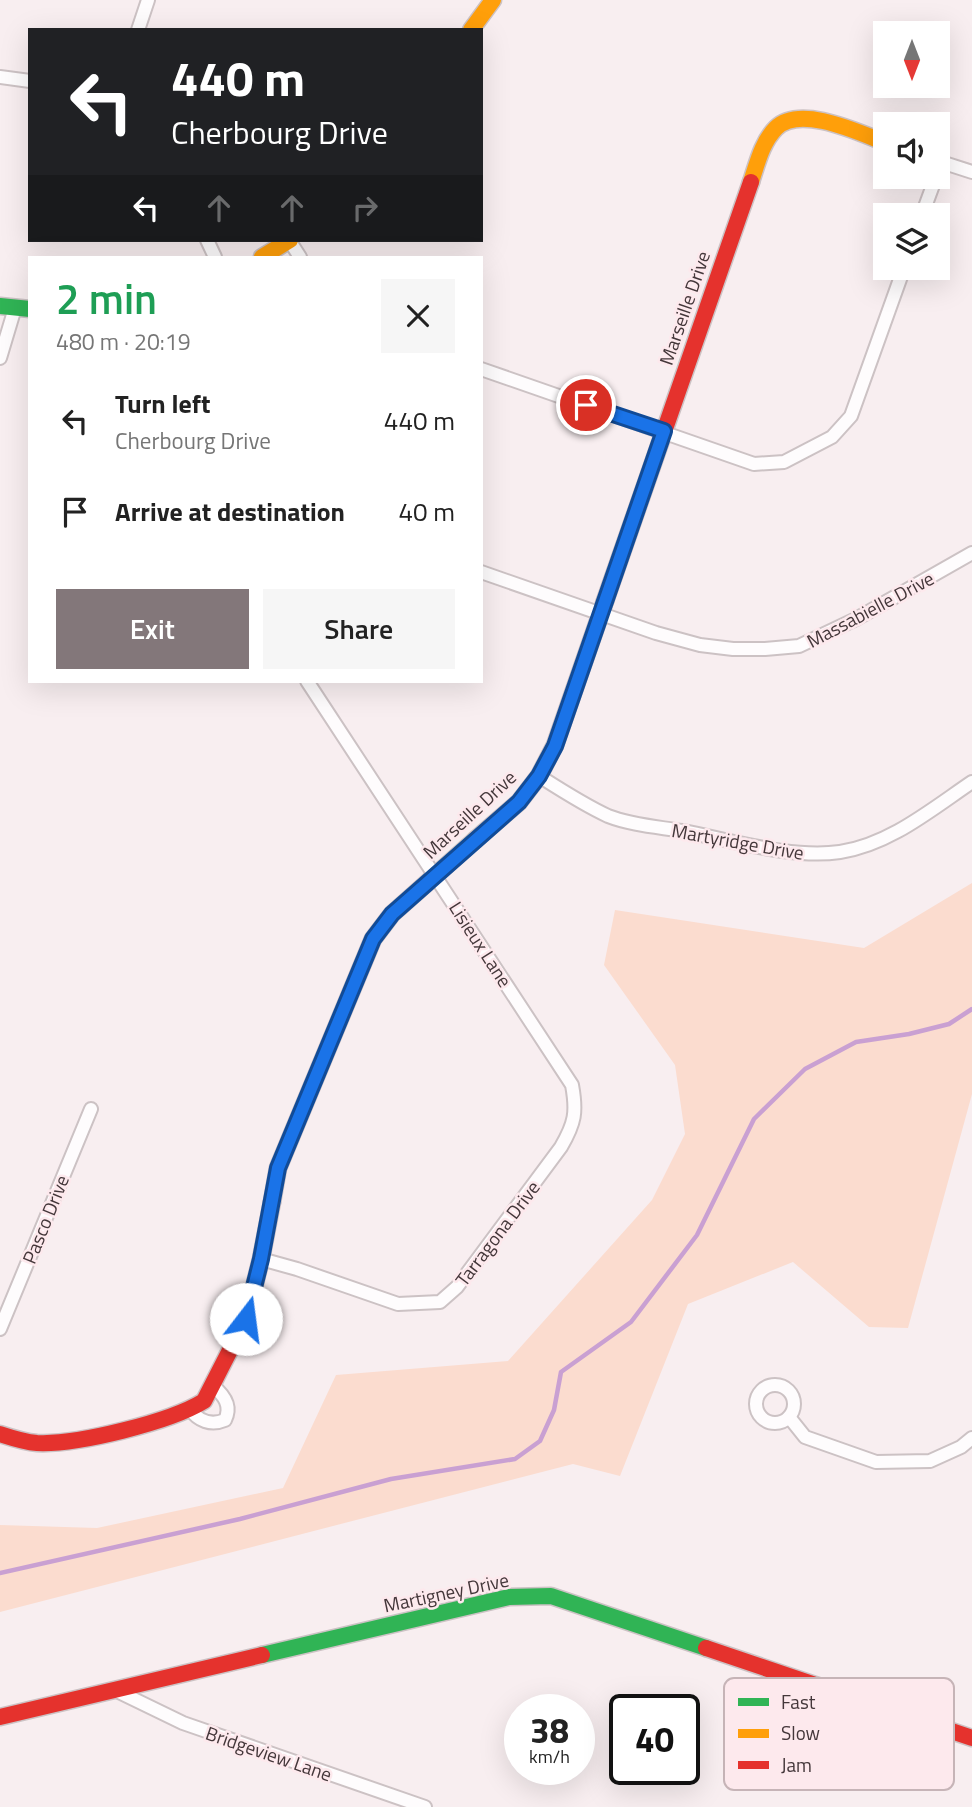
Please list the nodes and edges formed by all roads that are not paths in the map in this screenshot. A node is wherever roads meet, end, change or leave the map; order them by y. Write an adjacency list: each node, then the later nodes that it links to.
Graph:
1 (148, 0): 3 (street)
2 (493, 0): 4 (street)
3 (139, 28)
4 (472, 28)
5 (0, 77): 6 (street)
6 (28, 81)
7 (873, 139): 16 (street, Marseille Drive)
8 (950, 167): 9 (street)
9 (972, 172)
10 (287, 242): 11 (street)
11 (264, 256)
12 (900, 280): 16 (street)
13 (15, 308): 14 (street)
14 (0, 358)
15 (483, 370): 16 (street)
16 (664, 431): 19 (street, Marseille Drive)
17 (972, 553): 19 (street, Massabielle Drive)
18 (483, 573): 19 (street, Massabielle Drive)
19 (603, 613): 21 (street, Marseille Drive)
20 (308, 683): 23 (street, Lisieux Lane)
21 (539, 776): 22 (street, Martyridge Drive); 23 (street, Marseille Drive)
22 (972, 782)
23 (436, 874): 24 (street, Lisieux Lane); 26 (street, Marseille Drive)
24 (576, 1107): 26 (street, Tarragona Drive)
25 (91, 1110): 27 (street, Pasco Drive)
26 (261, 1259): 28 (street, Marseille Drive)
27 (0, 1329)
28 (213, 1386): 29 (street, Marseille Drive); 29 (street)
29 (197, 1404): 31 (street)
30 (789, 1418): 32 (street)
31 (0, 1434)
32 (972, 1438)
33 (794, 1678): 34 (street, Martigney Drive)
34 (117, 1691): 35 (street, Martigney Drive); 38 (street, Bridgeview Lane)
35 (0, 1717)
36 (954, 1732): 37 (street, Martigney Drive)
37 (972, 1738)
38 (425, 1807)

